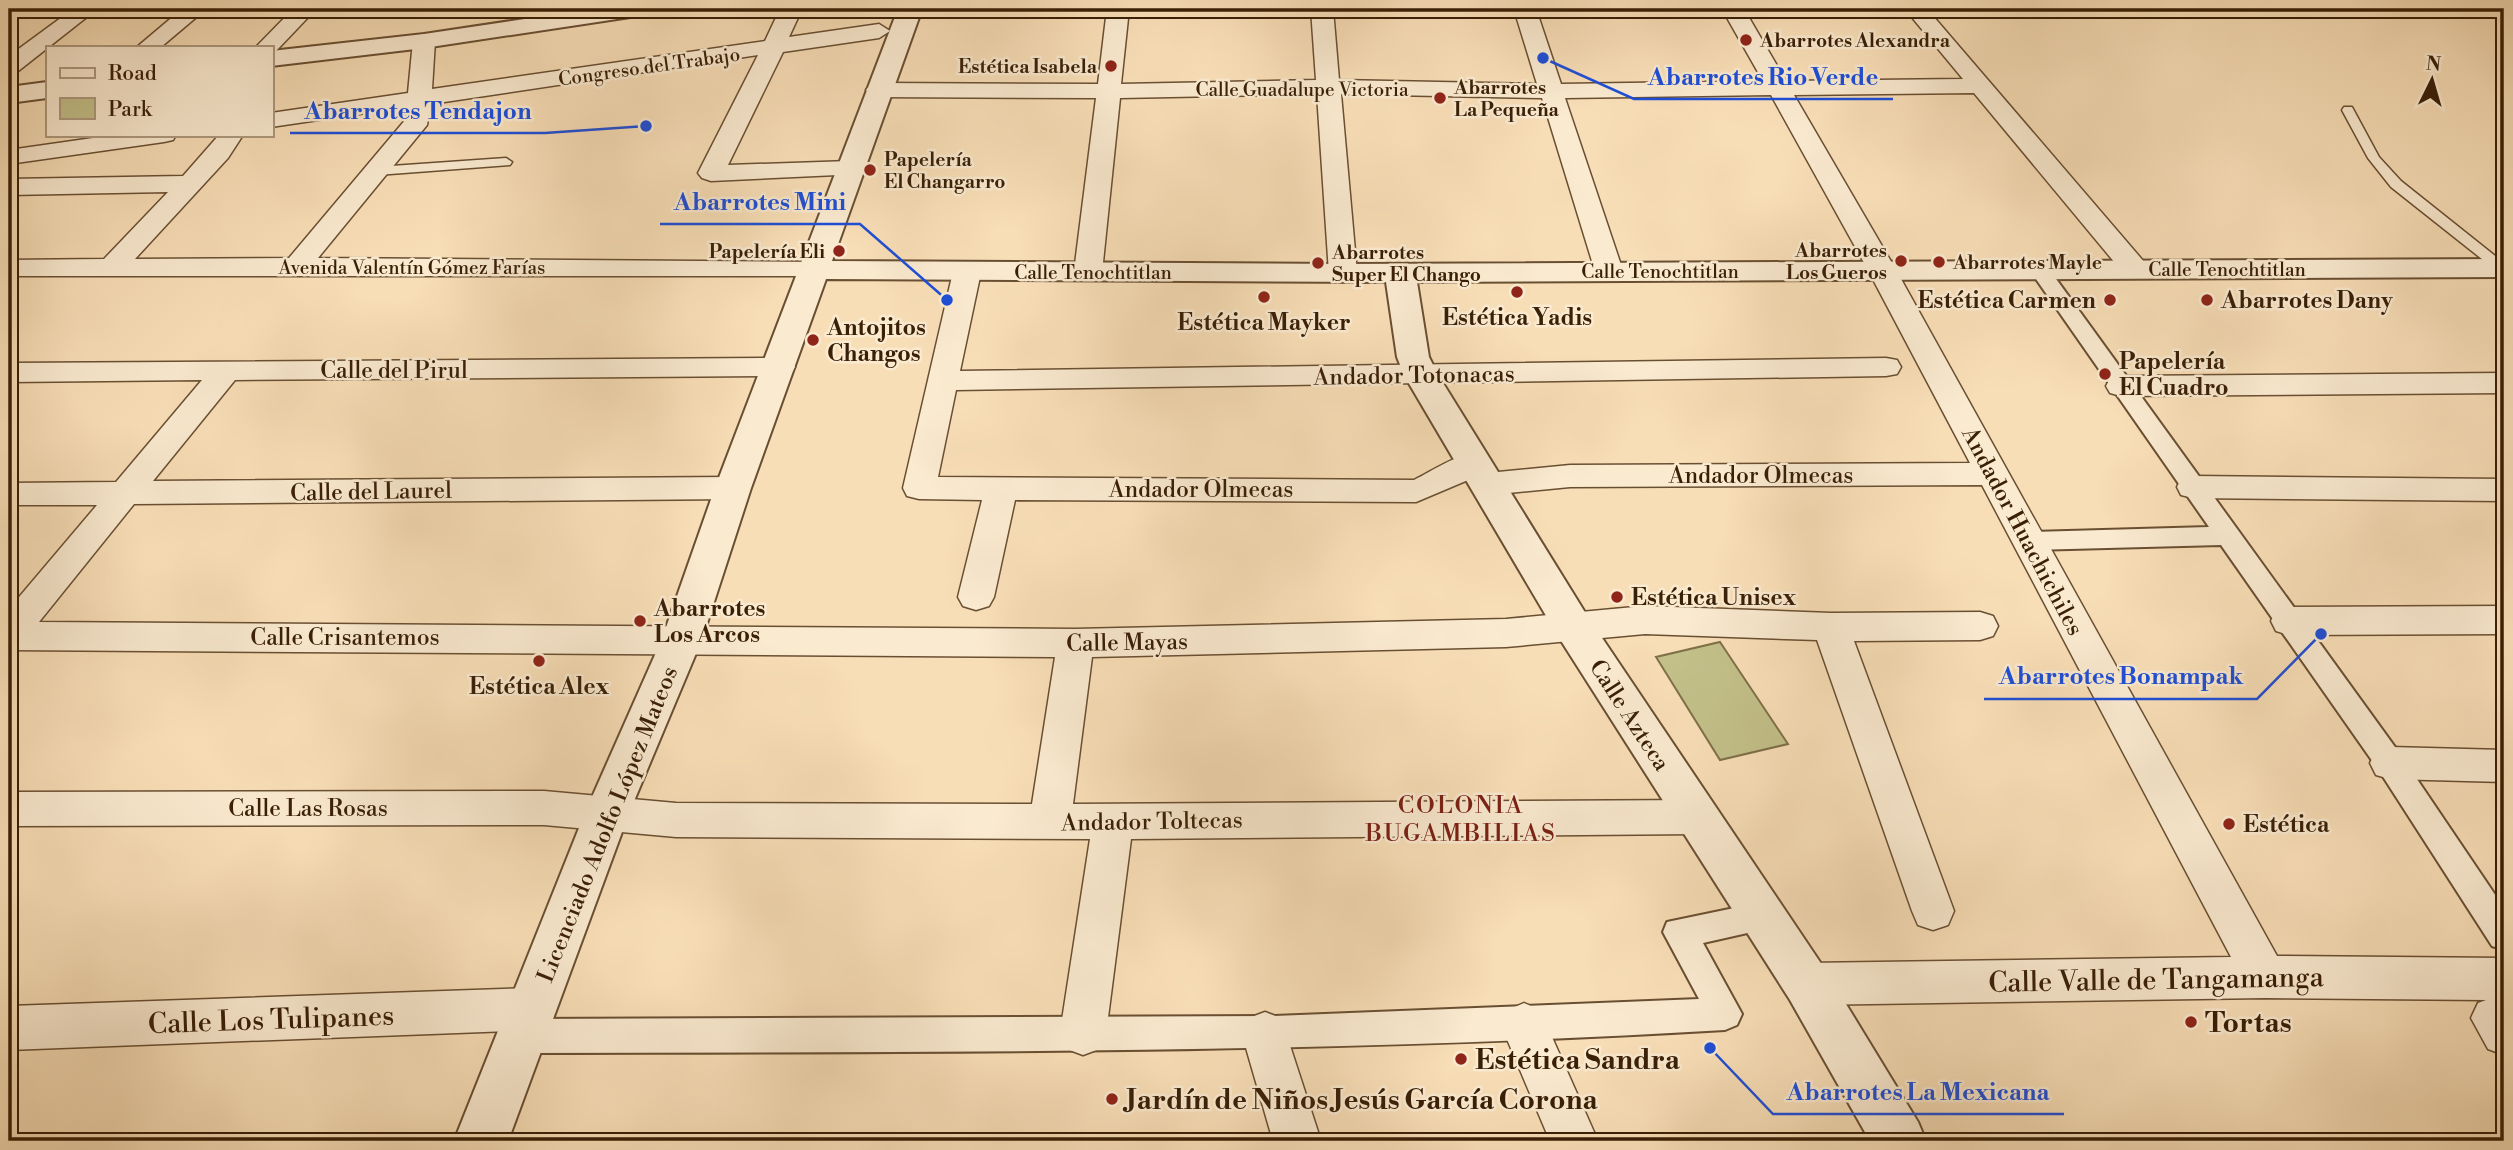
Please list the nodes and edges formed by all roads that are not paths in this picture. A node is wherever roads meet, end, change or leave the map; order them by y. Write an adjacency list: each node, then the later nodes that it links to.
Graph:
1 (86, 9): 19 (street)
2 (195, 9): 15 (street)
3 (305, 9): 16 (street)
4 (638, 9): 12 (street)
5 (791, 9): 17 (street)
6 (910, 9): 24 (street, Licenciado Adolfo López Mateos)
7 (1118, 9): 25 (street)
8 (1322, 9): 21 (street)
9 (1525, 9): 26 (street)
10 (1733, 9): 22 (street, Andador Huachichiles)
11 (1916, 9): 20 (street)
12 (566, 15): 14 (street)
13 (879, 31): 17 (street, Congreso del Trabajo)
14 (424, 41): 18 (street); 28 (street)
15 (149, 46)
16 (268, 46)
17 (772, 48): 28 (street, Congreso del Trabajo); 36 (street)
18 (273, 59)
19 (9, 67)
20 (1978, 86): 22 (street, Calle Guadalupe Victoria); 47 (street)
21 (1328, 87): 25 (street, Calle Guadalupe Victoria); 26 (street, Calle Guadalupe Victoria); 54 (street)
22 (1776, 87): 26 (street, Calle Guadalupe Victoria); 49 (street, Andador Huachichiles)
23 (46, 90): 27 (street)
24 (878, 90): 25 (street, Calle Guadalupe Victoria); 36 (street, Licenciado Adolfo López Mateos)
25 (1106, 91): 52 (street)
26 (1551, 91): 50 (street)
27 (9, 95)
28 (419, 100): 30 (street, Congreso del Trabajo); 37 (street)
29 (2348, 110): 45 (lane)
30 (273, 120)
31 (149, 136): 33 (street)
32 (230, 136): 40 (street)
33 (73, 141): 34 (street); 39 (street)
34 (9, 157)
35 (506, 162): 37 (lane)
36 (850, 169): 48 (street, Licenciado Adolfo López Mateos)
37 (377, 172): 42 (street)
38 (9, 174): 39 (street)
39 (54, 179): 40 (street); 41 (street)
40 (190, 184): 43 (street)
41 (9, 187)
42 (297, 266): 43 (street, Avenida Valentín Gómez Farías); 48 (street, Avenida Valentín Gómez Farías)
43 (112, 267): 44 (street, Avenida Valentín Gómez Farías)
44 (9, 268)
45 (2503, 268): 47 (street, Calle Tenochtitlan)
46 (2039, 269): 47 (street, Calle Tenochtitlan); 49 (street, Calle Tenochtitlan); 62 (street)
47 (2136, 269)
48 (816, 270): 51 (street, Calle Tenochtitlan); 55 (street, Licenciado Adolfo López Mateos)
49 (1882, 270): 50 (street, Calle Tenochtitlan); 64 (street, Andador Huachichiles)
50 (1609, 271): 53 (street, Calle Tenochtitlan)
51 (967, 272): 52 (street, Calle Tenochtitlan); 60 (street)
52 (1088, 272): 54 (street, Calle Tenochtitlan)
53 (1400, 272): 54 (street, Calle Tenochtitlan); 59 (street, Calle Azteca)
54 (1343, 273)
55 (779, 367): 57 (street, Calle del Pirul); 66 (street, Licenciado Adolfo López Mateos)
56 (1886, 367): 59 (street, Andador Totonacas)
57 (226, 371): 58 (street, Calle del Pirul); 70 (street)
58 (9, 372)
59 (1421, 375): 60 (street, Andador Totonacas); 63 (street, Calle Azteca)
60 (942, 381): 67 (street, Andador Olmecas)
61 (2504, 383): 62 (street)
62 (2121, 386): 65 (street)
63 (1482, 474): 64 (street, Andador Olmecas); 67 (street, Andador Olmecas); 76 (street, Calle Azteca)
64 (1992, 474): 72 (street, Andador Huachichiles)
65 (2193, 487): 68 (street); 71 (street)
66 (733, 488): 70 (street, Calle del Laurel); 80 (street, Licenciado Adolfo López Mateos)
67 (1001, 488): 73 (street)
68 (2504, 490)
69 (9, 494): 70 (street, Calle del Laurel)
70 (124, 494): 79 (street)
71 (2228, 536): 72 (street); 75 (street)
72 (2029, 541): 92 (street, Andador Huachichiles)
73 (976, 597)
74 (2504, 620): 75 (street)
75 (2289, 621): 82 (street)
76 (1572, 625): 78 (street, Calle Mayas); 81 (street, Calle Mayas); 86 (street, Calle Azteca)
77 (1980, 626): 78 (street, Calle Mayas)
78 (1831, 627): 89 (street)
79 (9, 635): 80 (street, Calle Crisantemos)
80 (682, 639): 81 (street, Calle Mayas); 85 (street, Licenciado Adolfo López Mateos)
81 (1074, 643): 88 (street)
82 (2390, 763): 83 (street); 91 (street)
83 (2504, 766)
84 (9, 809): 85 (street, Calle Las Rosas)
85 (607, 813): 88 (street, Andador Toltecas); 95 (street, Licenciado Adolfo López Mateos)
86 (1697, 817): 87 (street, Andador Toltecas); 90 (street, Calle Azteca)
87 (1113, 820): 88 (street, Andador Toltecas); 98 (street)
88 (1050, 822)
89 (1933, 911)
90 (1763, 918): 93 (street, Calle Azteca); 96 (street)
91 (2504, 935)
92 (2264, 977): 93 (street, Calle Valle de Tangamanga); 94 (street, Calle Valle de Tangamanga)
93 (1807, 984): 103 (street, Calle Azteca)
94 (2501, 1010)
95 (527, 1023): 97 (street, Calle Los Tulipanes); 98 (street); 100 (street, Licenciado Adolfo López Mateos)
96 (1524, 1025): 99 (street); 102 (street)
97 (9, 1028)
98 (1083, 1033): 99 (street)
99 (1265, 1034): 101 (street)
100 (481, 1141)
101 (1297, 1141)
102 (1574, 1141)
103 (1899, 1141)

